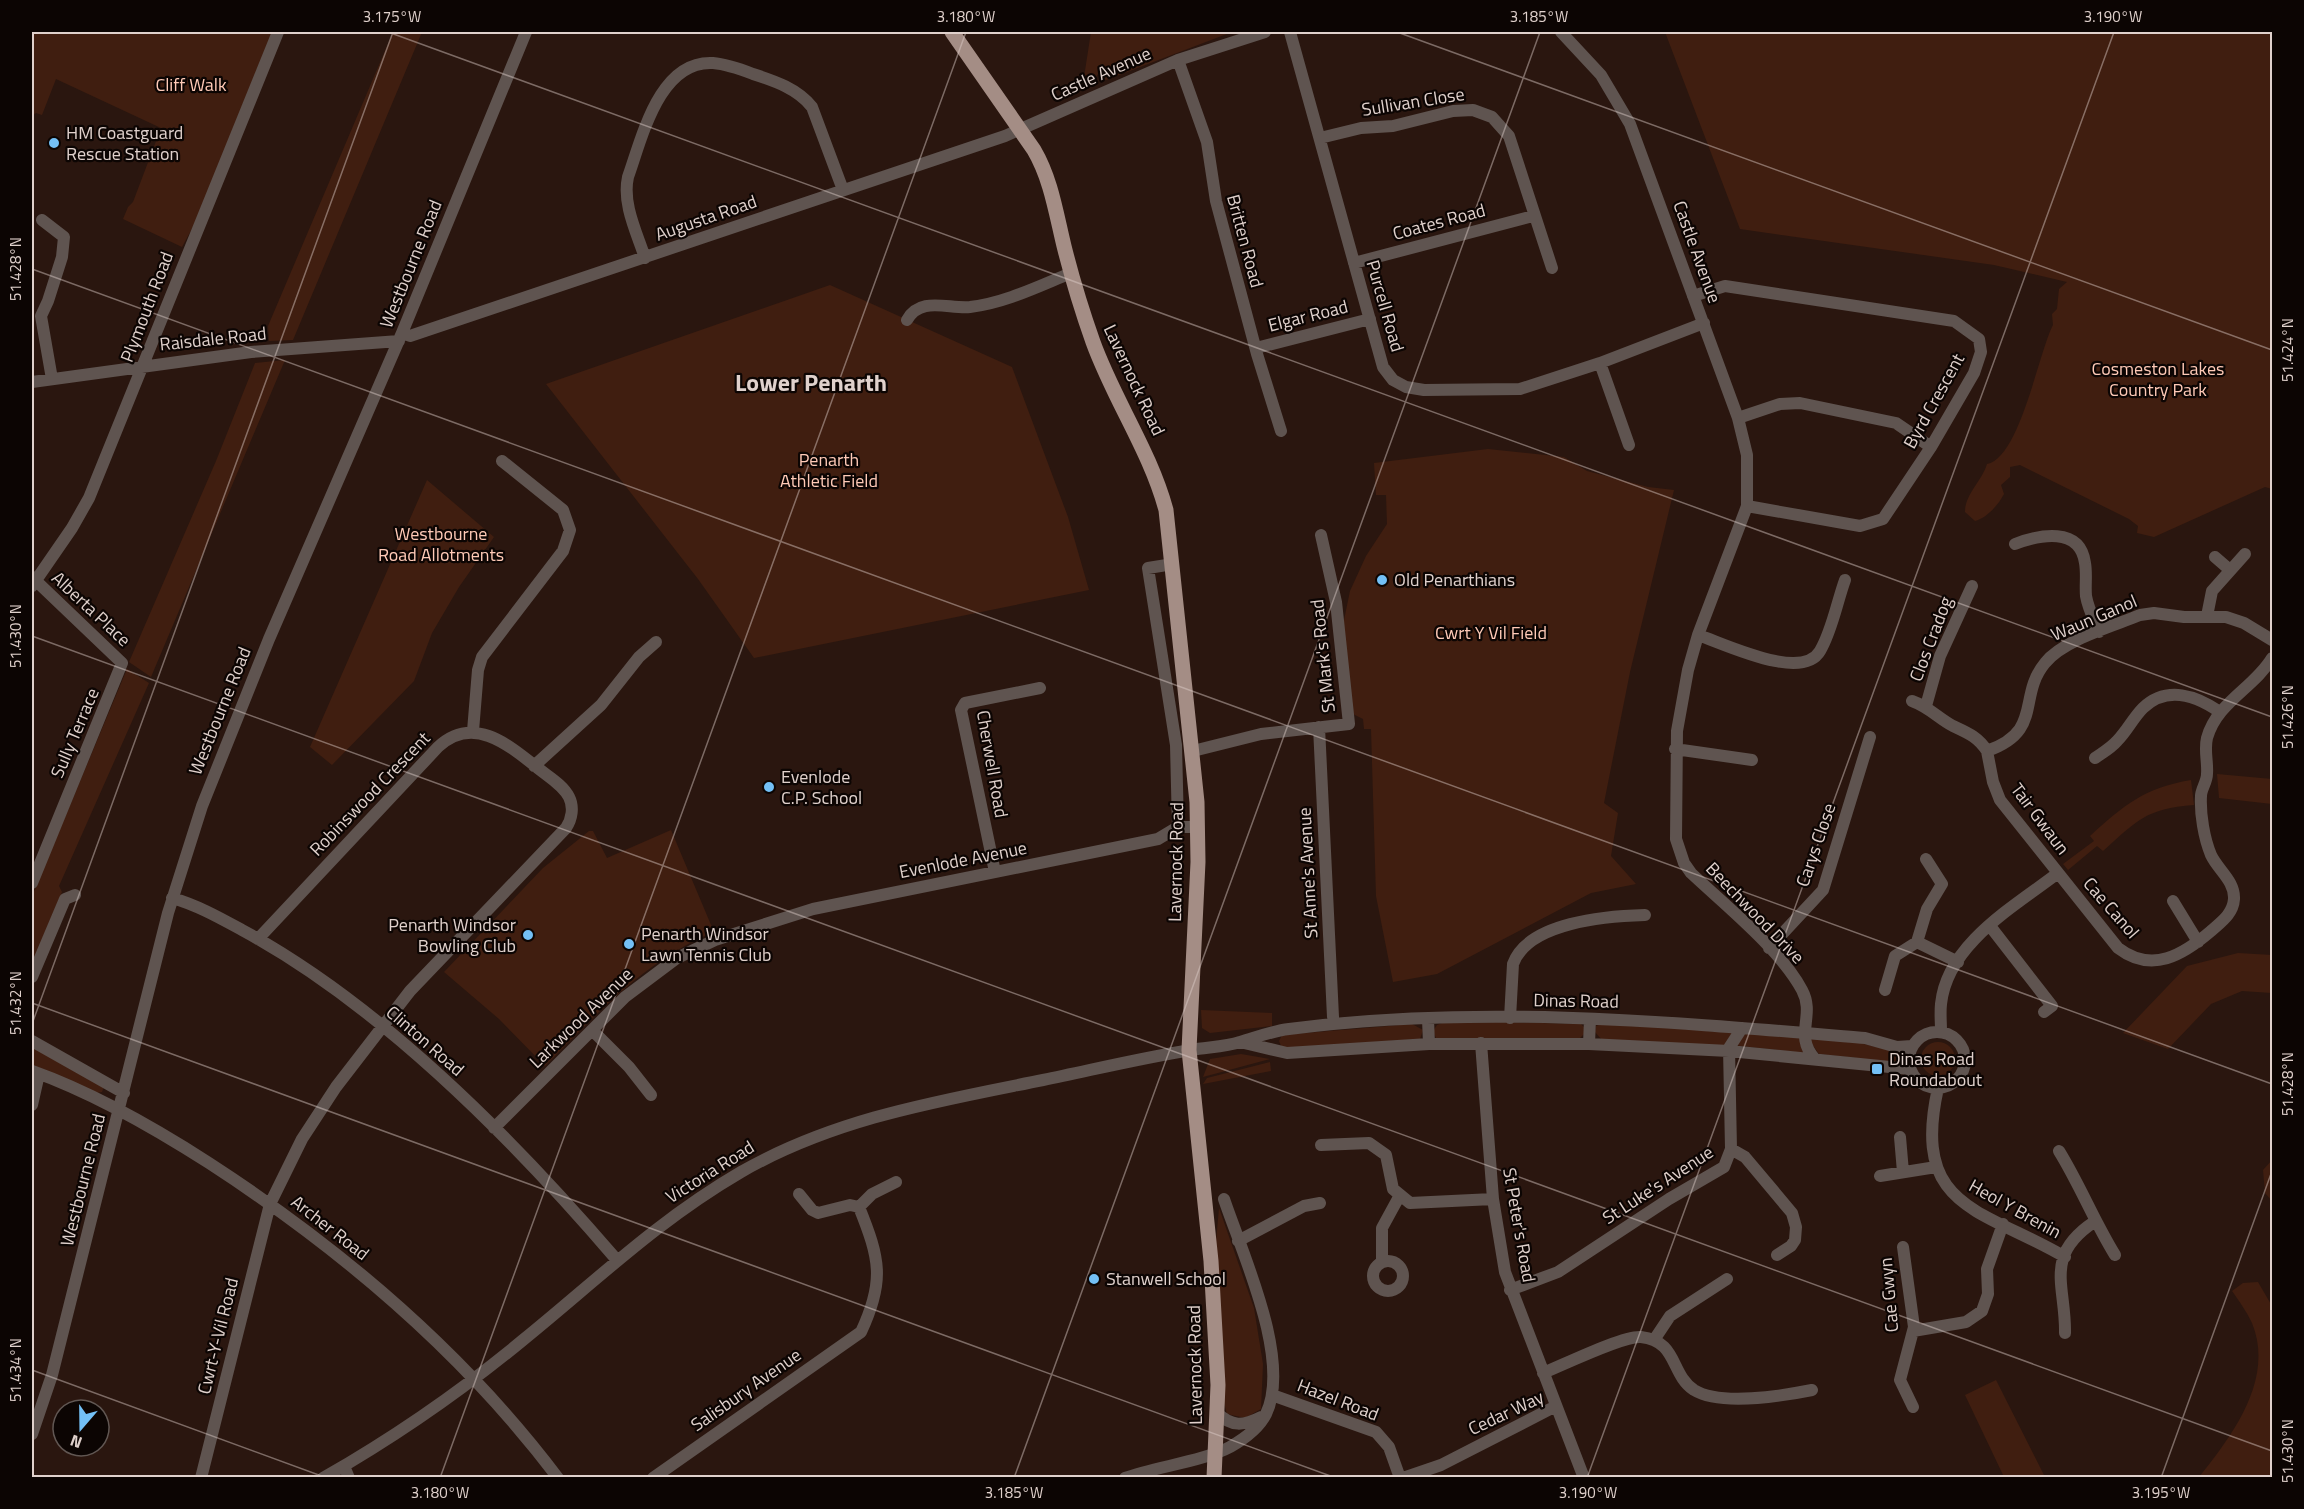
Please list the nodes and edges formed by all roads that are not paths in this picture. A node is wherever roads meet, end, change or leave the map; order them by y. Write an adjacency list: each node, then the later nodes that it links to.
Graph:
1 (278, 32): 24 (street, Plymouth Road)
2 (526, 32): 21 (street, Westbourne Road)
3 (952, 32): 8 (main road, Lavernock Road)
4 (1265, 32): 7 (street, Castle Avenue)
5 (1290, 32): 9 (street, Purcell Road)
6 (1561, 32): 17 (street, Castle Avenue)
7 (1178, 60): 8 (street, Castle Avenue); 22 (street, Britten Road)
8 (1020, 129): 10 (street, Augusta Road); 16 (main road, Lavernock Road)
9 (1320, 138): 11 (street, Sullivan Close); 14 (street, Purcell Road)
10 (843, 190): 13 (street, Augusta Road); 13 (street)
11 (1533, 216): 14 (street, Coates Road); 15 (street, Sullivan Close)
12 (42, 220): 25 (street)
13 (645, 258): 21 (street, Augusta Road)
14 (1354, 263): 18 (street, Purcell Road)
15 (1552, 268)
16 (1071, 273): 19 (street); 37 (main road, Lavernock Road)
17 (1693, 296): 20 (street, Castle Avenue); 30 (street, Byrd Crescent)
18 (1370, 319): 22 (street, Elgar Road); 23 (street, Purcell Road)
19 (907, 320)
20 (1704, 323): 23 (street, Purcell Road); 27 (street, Castle Avenue)
21 (400, 337): 24 (street, Raisdale Road); 69 (street, Westbourne Road)
22 (1256, 348): 28 (street, Britten Road)
23 (1600, 363): 29 (street)
24 (144, 364): 25 (street, Raisdale Road); 40 (street, Plymouth Road)
25 (52, 379): 26 (street, Raisdale Road)
26 (32, 382)
27 (1738, 418): 30 (street); 32 (street, Castle Avenue)
28 (1281, 431)
29 (1629, 445)
30 (1931, 447): 32 (street, Byrd Crescent)
31 (502, 461): 54 (street)
32 (1747, 506): 44 (street, Beechwood Drive)
33 (1321, 535): 53 (street, St Mark's Road)
34 (2015, 544): 43 (street)
35 (2245, 554): 38 (street)
36 (2215, 557): 38 (street)
37 (1173, 564): 57 (main road, Lavernock Road); 62 (street)
38 (2230, 570): 42 (street)
39 (1845, 580): 44 (street)
40 (33, 581): 48 (street, Alberta Place)
41 (1972, 586): 51 (street, Clos Cradog)
42 (2207, 616): 43 (street, Waun Ganol); 45 (street, Waun Ganol)
43 (2099, 632): 58 (street, Waun Ganol)
44 (1698, 635): 56 (street, Beechwood Drive)
45 (2272, 640)
46 (656, 642): 61 (street)
47 (2272, 658): 52 (street, Cae Canol)
48 (122, 663): 67 (street, Sully Terrace)
49 (1040, 688): 65 (street, Cherwell Road)
50 (1912, 701): 51 (street)
51 (1926, 706): 58 (street)
52 (2220, 712): 59 (street); 76 (street, Cae Canol)
53 (1319, 727): 57 (street, St Mark's Road); 82 (street, St Anne's Avenue)
54 (473, 731): 61 (street); 74 (street, Robinswood Crescent)
55 (1870, 737): 77 (street, Carys Close)
56 (1675, 749): 60 (street); 77 (street, Beechwood Drive)
57 (1193, 751): 63 (main road, Lavernock Road)
58 (1987, 751): 66 (street, Tair Gwaun)
59 (2095, 758)
60 (1752, 760)
61 (534, 766): 86 (street)
62 (1178, 827): 63 (street, Evenlode Avenue); 65 (street, Evenlode Avenue)
63 (1198, 827): 98 (main road, Lavernock Road)
64 (1926, 859): 75 (street)
65 (995, 872): 73 (street, Evenlode Avenue)
66 (2058, 873): 72 (street); 76 (street, Cae Canol)
67 (32, 883)
68 (75, 895): 79 (street)
69 (172, 898): 74 (street, Clinton Road); 105 (street, Westbourne Road)
70 (2173, 901): 76 (street)
71 (1645, 915): 83 (street)
72 (1990, 926): 78 (street); 81 (street)
73 (735, 932): 88 (street, Larkwood Avenue)
74 (258, 939): 86 (street, Clinton Road)
75 (1917, 942): 78 (street); 80 (street)
76 (2198, 942)
77 (1769, 948): 91 (street, Beechwood Drive)
78 (1958, 962): 90 (street)
79 (32, 977)
80 (1886, 990)
81 (2044, 1012)
82 (1333, 1017)
83 (1510, 1018): 84 (street, Dinas Road); 85 (street, Dinas Road)
84 (1428, 1019): 89 (street, Dinas Road); 95 (street)
85 (1590, 1019): 87 (street, Dinas Road); 96 (street)
86 (382, 1027): 109 (street, Clinton Road); 123 (street, Cwrt-Y-Vil Road)
87 (1742, 1028): 91 (street, Dinas Road); 99 (street)
88 (592, 1030): 106 (street); 109 (street, Larkwood Avenue)
89 (1273, 1032): 93 (street, Dinas Road); 100 (street)
90 (1941, 1032): 97 (street); 104 (street)
91 (1805, 1033): 97 (street, Dinas Road); 101 (street)
92 (32, 1041): 105 (street)
93 (1240, 1042): 98 (street, Dinas Road); 100 (street, Dinas Road)
94 (1481, 1043): 95 (street, Dinas Road); 96 (street, Dinas Road); 121 (street, St Peter's Road)
95 (1429, 1044): 100 (street, Dinas Road)
96 (1589, 1044): 99 (street, Dinas Road)
97 (1912, 1046): 102 (street)
98 (1189, 1050): 132 (street, Victoria Road); 145 (main road, Lavernock Road)
99 (1730, 1051): 101 (street, Dinas Road); 112 (street, St Luke's Avenue)
100 (1276, 1052)
101 (1815, 1059): 102 (street, Dinas Road)
102 (1910, 1069): 104 (street)
103 (35, 1072): 107 (street); 108 (street, Archer Road)
104 (1938, 1088): 114 (street, Heol Y Brenin)
105 (124, 1093): 108 (street, Westbourne Road)
106 (651, 1095)
107 (32, 1105)
108 (119, 1111): 123 (street, Archer Road); 147 (street, Westbourne Road)
109 (494, 1128): 132 (street, Clinton Road)
110 (1900, 1137): 115 (street)
111 (1321, 1145): 119 (street)
112 (1731, 1149): 129 (street); 135 (street, St Luke's Avenue)
113 (2059, 1151): 125 (street)
114 (1936, 1167): 115 (street); 126 (street, Heol Y Brenin)
115 (1903, 1172): 116 (street)
116 (1880, 1176)
117 (896, 1182): 124 (street)
118 (799, 1194): 124 (street)
119 (1400, 1195): 121 (street); 133 (street)
120 (1224, 1199): 127 (street)
121 (1492, 1199): 135 (street, St Peter's Road)
122 (1320, 1203): 127 (street)
123 (270, 1204): 140 (street, Archer Road); 150 (street, Cwrt-Y-Vil Road)
124 (859, 1206): 153 (street, Salisbury Avenue)
125 (2094, 1222): 130 (street); 131 (street)
126 (2003, 1224): 131 (street, Heol Y Brenin); 136 (street)
127 (1238, 1241): 142 (street)
128 (1903, 1247): 136 (street, Cae Gwyn)
129 (1777, 1255)
130 (2115, 1255)
131 (2065, 1257): 137 (street)
132 (616, 1259): 140 (street, Victoria Road)
133 (1382, 1262)
134 (1727, 1279): 138 (street)
135 (1510, 1290): 139 (street, St Peter's Road)
136 (1913, 1332): 144 (street, Cae Gwyn)
137 (2065, 1333)
138 (1654, 1340): 139 (street); 141 (street)
139 (1543, 1373): 143 (street, St Peter's Road)
140 (474, 1379): 149 (street, Victoria Road); 152 (street, Archer Road)
141 (1812, 1390)
142 (1272, 1395): 146 (street); 156 (street, Hazel Road)
143 (1556, 1406): 156 (street, Cedar Way); 157 (street, Cedar Way)
144 (1913, 1407)
145 (1217, 1413): 146 (street); 148 (main road, Lavernock Road)
146 (1266, 1414): 148 (street)
147 (32, 1434)
148 (1215, 1454): 154 (street); 155 (main road, Lavernock Road)
149 (347, 1472): 151 (street, Victoria Road)
150 (201, 1478)
151 (323, 1478)
152 (558, 1478)
153 (652, 1478)
154 (1125, 1478)
155 (1214, 1478)
156 (1401, 1478)
157 (1584, 1478)

